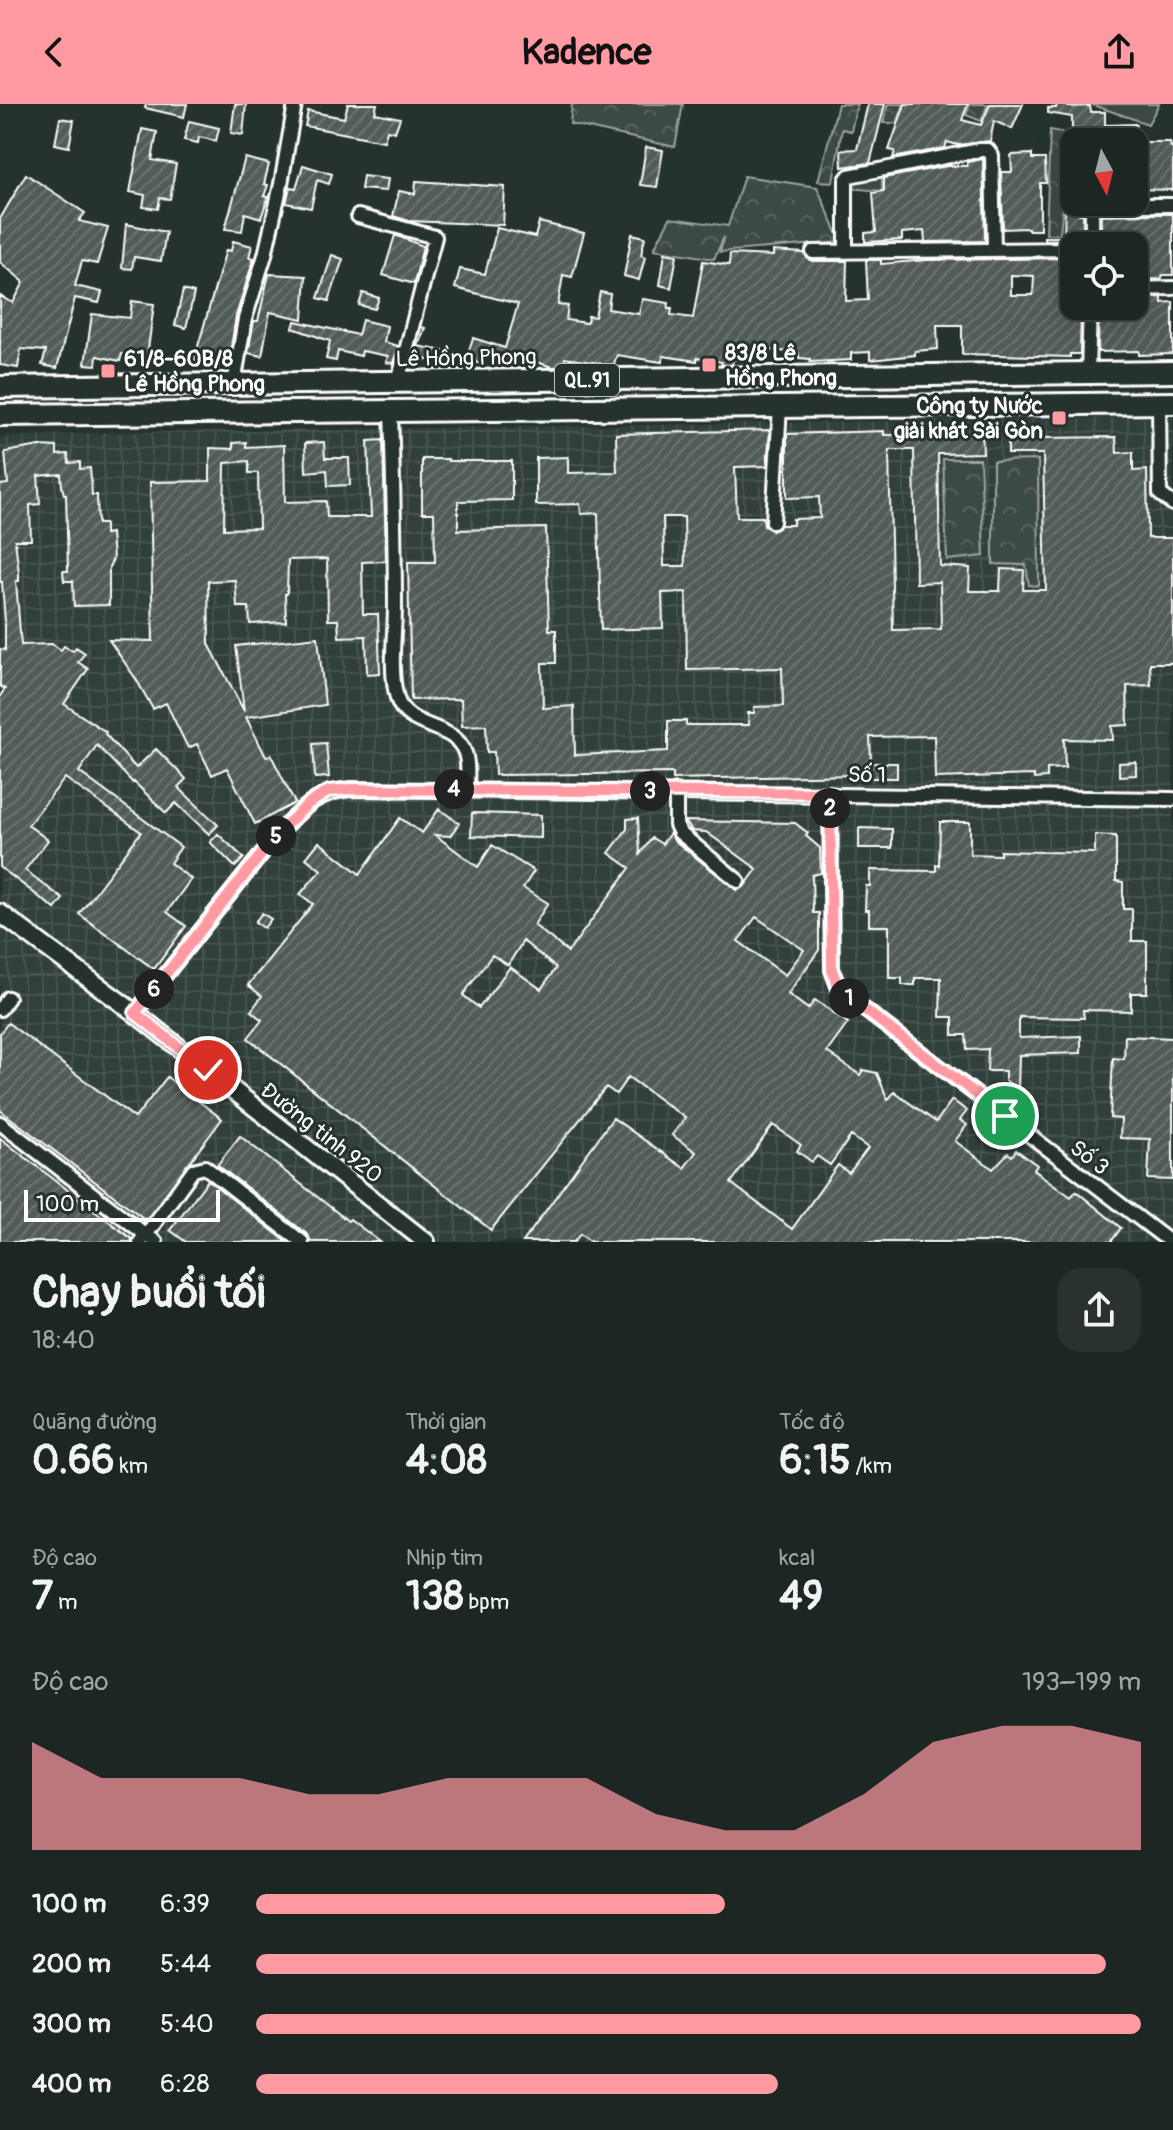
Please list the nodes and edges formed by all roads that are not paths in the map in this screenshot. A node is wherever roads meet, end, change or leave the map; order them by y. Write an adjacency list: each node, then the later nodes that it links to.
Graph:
1 (295, 104): 15 (street)
2 (1173, 205): 4 (street)
3 (358, 216): 14 (street)
4 (1092, 232)
5 (994, 249): 6 (street); 8 (street); 8 (street)
6 (1060, 249)
7 (813, 252): 8 (street)
8 (846, 252)
9 (1173, 288): 10 (street)
10 (1148, 289)
11 (1090, 320): 13 (street)
12 (1173, 372): 13 (highway, Lê Hồng Phong / QL.91)
13 (1088, 373): 14 (highway, Lê Hồng Phong / QL.91)
14 (398, 382): 15 (highway, Lê Hồng Phong / QL.91)
15 (234, 384): 16 (highway, Lê Hồng Phong / QL.91)
16 (0, 387)
17 (1166, 403): 18 (highway, QL.91); 21 (street)
18 (780, 407): 19 (highway, QL.91); 22 (street)
19 (391, 411): 20 (highway, QL.91); 23 (street)
20 (0, 415)
21 (1173, 504)
22 (773, 522)
23 (467, 790): 24 (street, Số 1); 29 (street, Số 1)
24 (676, 791): 25 (street, Số 1); 27 (street)
25 (830, 793): 26 (street, Số 1); 34 (street, Số 3)
26 (1173, 799)
27 (738, 881)
28 (0, 913): 29 (main road, Đường tỉnh 920)
29 (135, 1013): 33 (main road, Đường tỉnh 920)
30 (0, 1123): 31 (street)
31 (147, 1240): 32 (street)
32 (302, 1242)
33 (426, 1242)
34 (1170, 1242)

